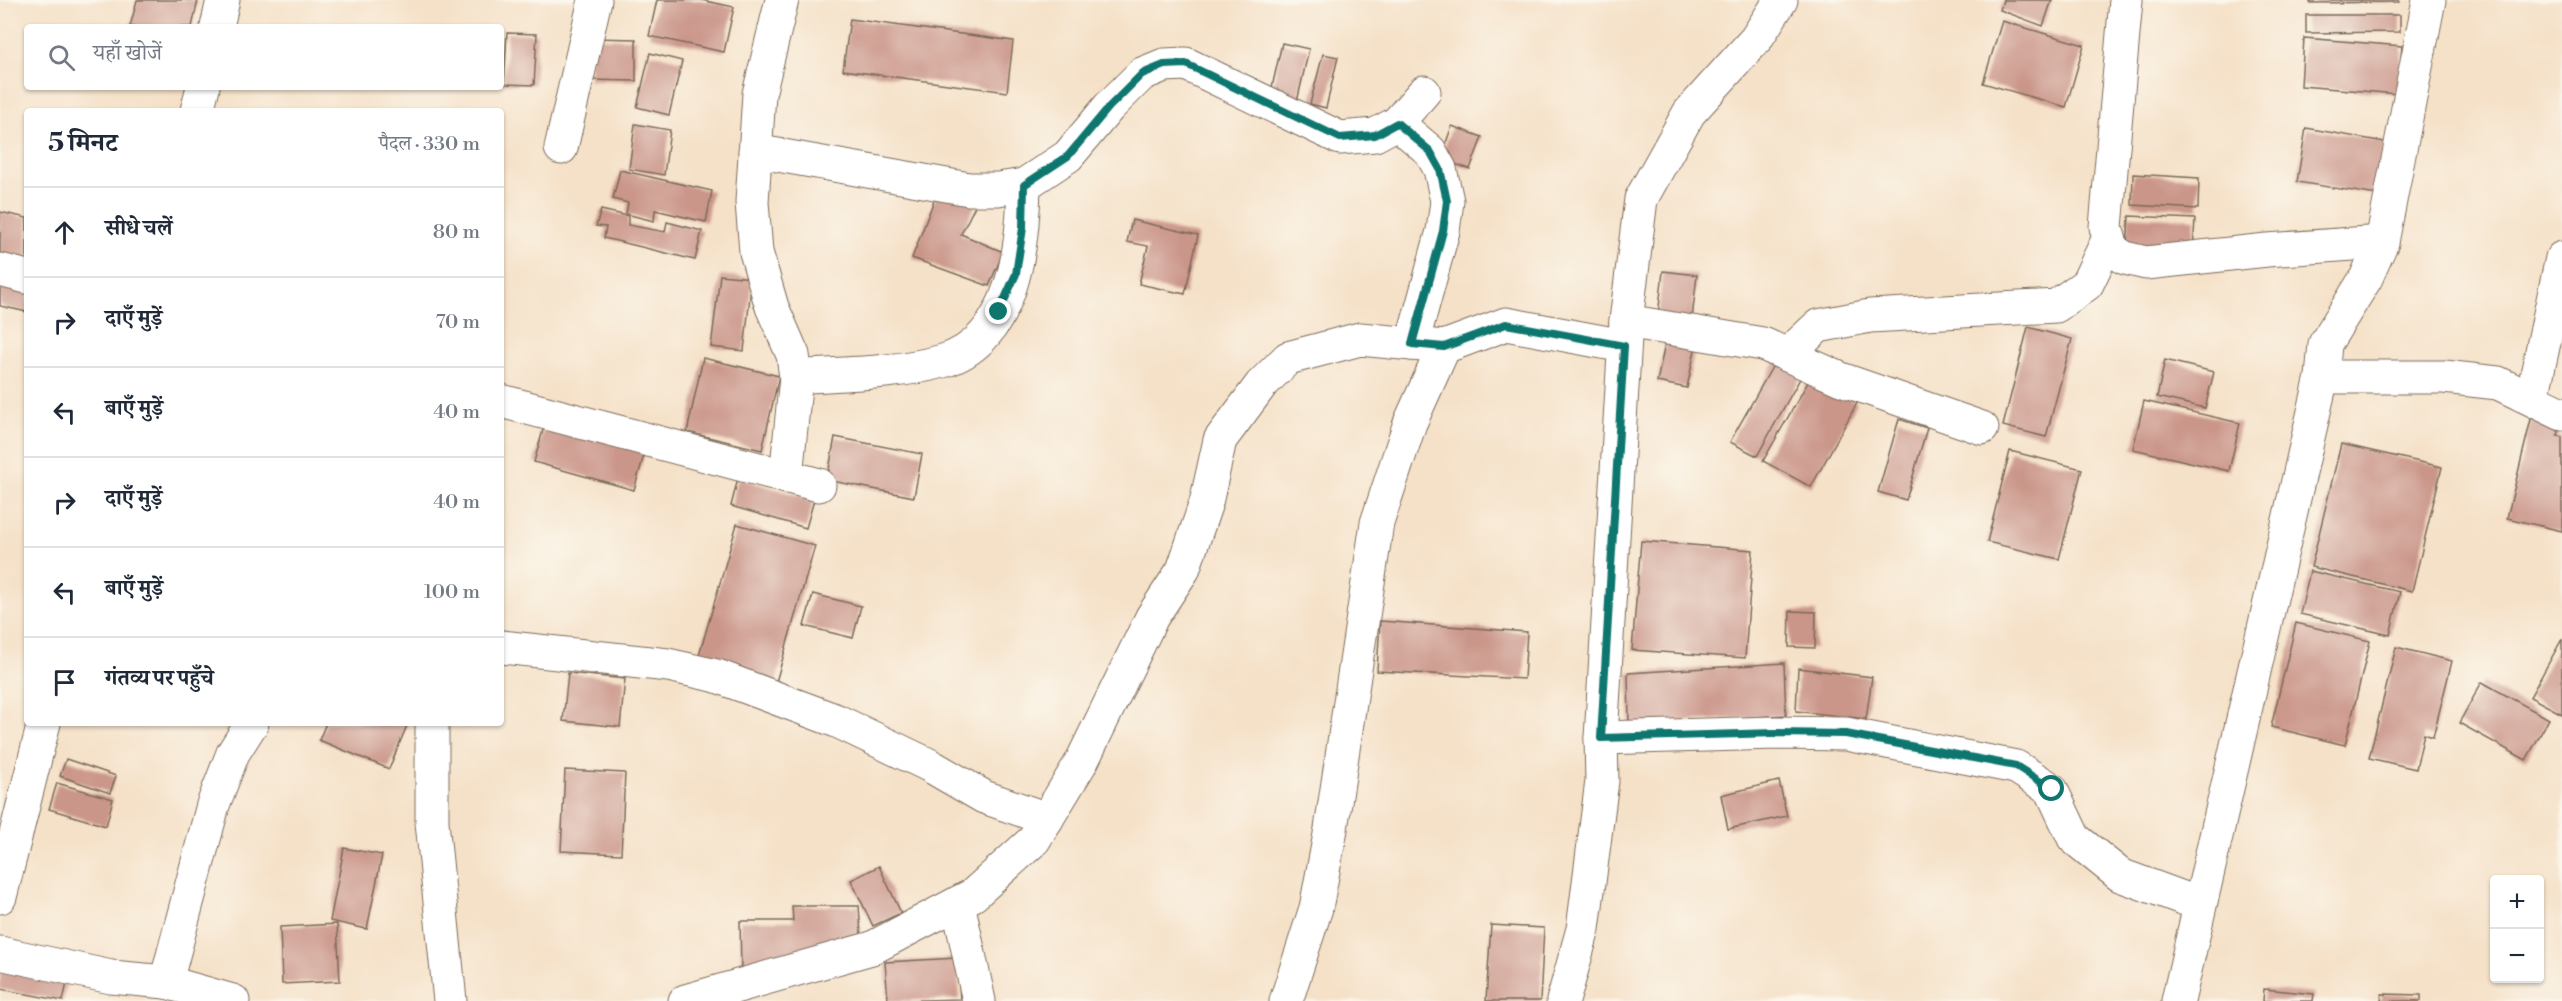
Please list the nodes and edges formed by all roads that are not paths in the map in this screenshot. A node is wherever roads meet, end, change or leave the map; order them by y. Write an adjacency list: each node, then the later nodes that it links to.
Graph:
1 (224, 0): 7 (street)
2 (595, 0): 12 (street)
3 (782, 0): 13 (street)
4 (1781, 0): 20 (street)
5 (2126, 0): 15 (street)
6 (2429, 0): 16 (street)
7 (218, 24)
8 (202, 90): 10 (street)
9 (1424, 92): 11 (street)
10 (198, 108)
11 (1397, 123): 14 (street); 21 (street)
12 (561, 148)
13 (755, 151): 14 (street); 24 (street)
14 (1024, 185): 24 (street)
15 (2109, 238): 16 (street); 23 (street)
16 (2382, 242): 25 (street)
17 (2562, 258): 26 (street)
18 (0, 270): 19 (street)
19 (24, 276)
20 (1625, 334): 22 (street); 23 (street); 36 (street)
21 (1412, 344): 22 (street); 37 (street)
22 (1444, 347): 47 (street)
23 (1787, 355): 29 (street)
24 (796, 377): 30 (street)
25 (2322, 377): 26 (street); 40 (street)
26 (2532, 398): 28 (street)
27 (504, 402): 30 (street)
28 (2562, 414)
29 (1982, 428)
30 (786, 477): 31 (street)
31 (819, 485)
32 (504, 646): 37 (street)
33 (43, 726): 38 (street)
34 (250, 726): 42 (street)
35 (432, 726): 44 (street)
36 (1601, 738): 40 (street); 48 (street)
37 (1047, 819): 39 (street)
38 (0, 897)
39 (958, 903): 45 (street); 46 (street)
40 (2199, 904): 49 (street)
41 (0, 954): 42 (street)
42 (166, 982): 43 (street)
43 (233, 1001)
44 (450, 1001)
45 (685, 1001)
46 (980, 1001)
47 (1286, 1001)
48 (1563, 1001)
49 (2178, 1001)

